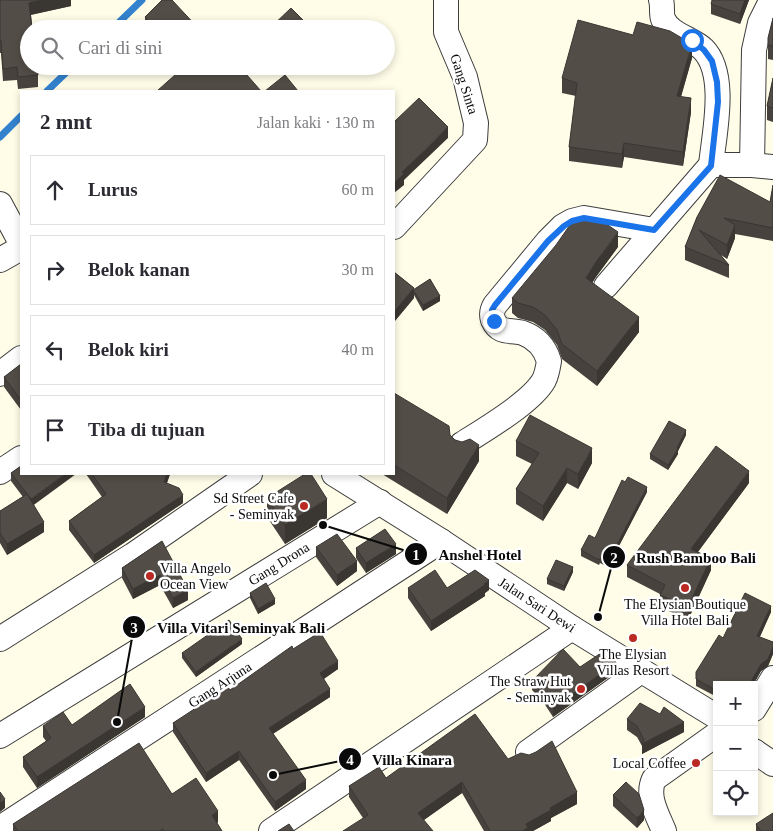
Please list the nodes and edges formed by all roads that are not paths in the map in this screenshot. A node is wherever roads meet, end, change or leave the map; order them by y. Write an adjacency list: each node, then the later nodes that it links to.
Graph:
1 (446, 0): 7 (street, Gang Sinta)
2 (660, 0): 4 (street)
3 (773, 4): 5 (street)
4 (711, 166): 5 (street); 8 (street)
5 (762, 166)
6 (0, 204): 9 (street)
7 (395, 226)
8 (654, 230): 12 (street); 15 (street)
9 (20, 242)
10 (20, 249): 11 (street)
11 (0, 260)
12 (606, 286)
13 (20, 359): 14 (street)
14 (0, 374)
15 (462, 444)
16 (20, 459): 17 (street)
17 (0, 472)
18 (249, 475): 23 (street)
19 (336, 475): 20 (street, Jalan Sari Dewi)
20 (380, 502): 21 (street, Jalan Sari Dewi); 28 (street, Gang Drona)
21 (441, 541): 22 (street, Jalan Sari Dewi); 33 (street, Gang Arjuna)
22 (572, 628): 24 (street, Jalan Sari Dewi); 34 (street)
23 (0, 639)
24 (641, 671): 27 (street, Jalan Sari Dewi); 30 (street)
25 (773, 678): 26 (street)
26 (758, 702)
27 (713, 715)
28 (0, 736)
29 (713, 737): 35 (street)
30 (528, 752)
31 (758, 753): 32 (street)
32 (773, 764)
33 (0, 828)
34 (271, 831)
35 (664, 831)

